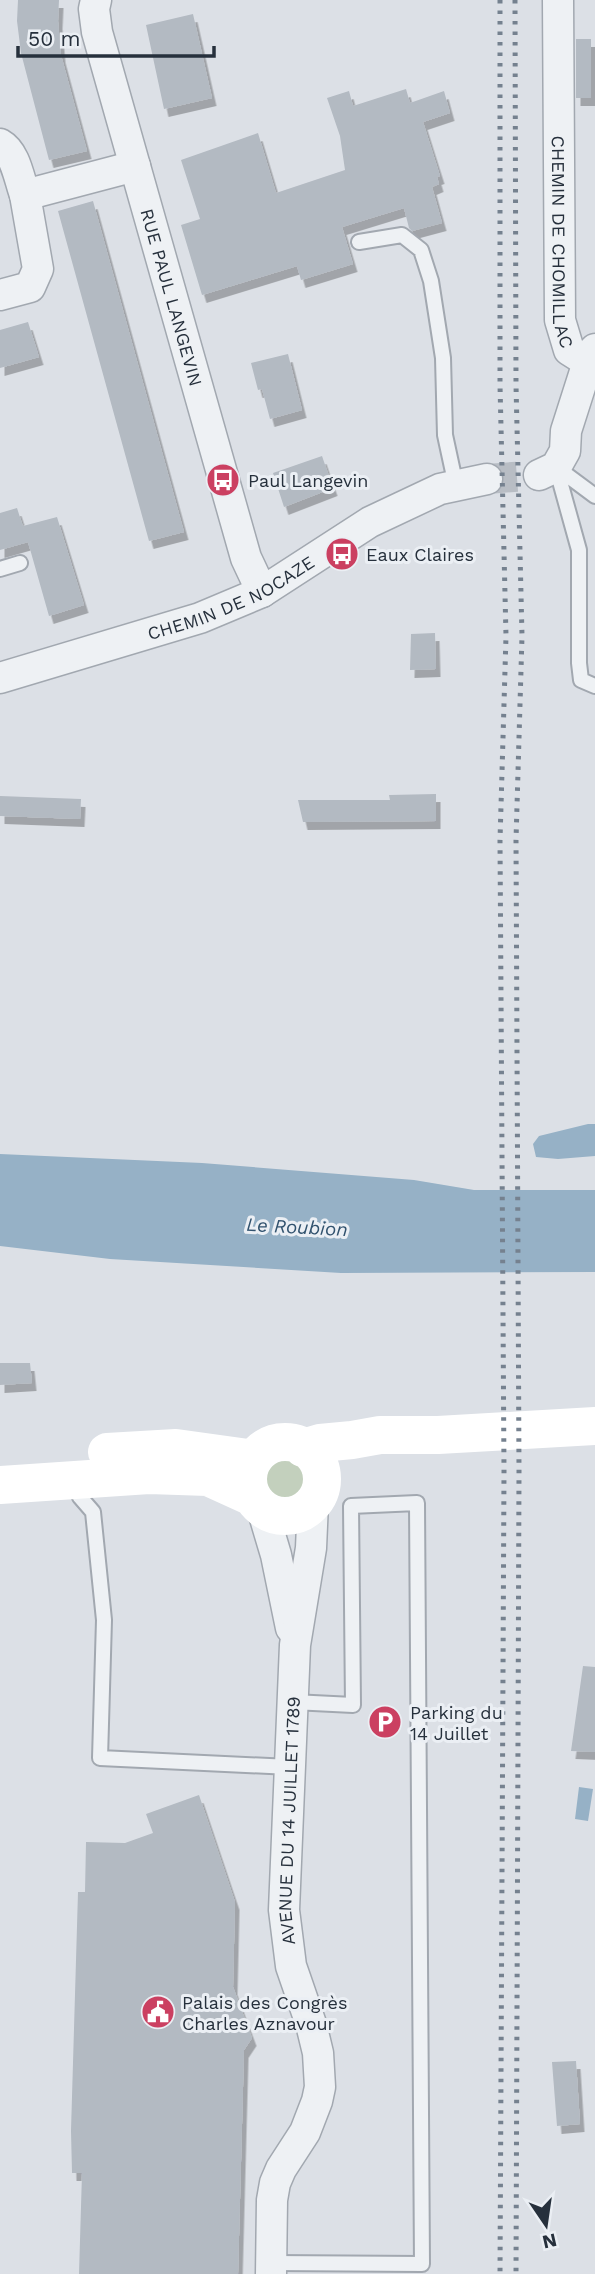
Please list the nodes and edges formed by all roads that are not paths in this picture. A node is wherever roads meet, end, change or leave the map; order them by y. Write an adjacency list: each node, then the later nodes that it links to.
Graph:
1 (96, 0): 4 (street, RUE PAUL LANGEVIN)
2 (558, 0): 8 (street, CHEMIN DE CHOMILLAC)
3 (0, 145): 5 (street)
4 (135, 166): 5 (street); 15 (street, RUE PAUL LANGEVIN)
5 (24, 195): 7 (street)
6 (359, 242): 11 (lane)
7 (0, 295)
8 (591, 355): 9 (street, CHEMIN DE CHOMILLAC)
9 (547, 471): 12 (lane); 17 (lane)
10 (487, 479): 11 (street, CHEMIN DE NOCAZE)
11 (456, 486): 15 (street, CHEMIN DE NOCAZE)
12 (595, 496)
13 (20, 563): 14 (lane)
14 (0, 569)
15 (262, 592): 16 (street, CHEMIN DE NOCAZE)
16 (0, 678)
17 (595, 686)
18 (595, 1426): 19 (main road)
19 (438, 1435): 20 (main road); 25 (main road)
20 (303, 1448): 22 (main road); 25 (main road)
21 (0, 1459): 22 (main road)
22 (254, 1459): 26 (main road)
23 (76, 1480): 24 (main road); 26 (main road); 29 (lane)
24 (0, 1485)
25 (317, 1494): 26 (main road); 27 (street, AVENUE DU 14 JUILLET 1789)
26 (257, 1502): 27 (street, AVENUE DU 14 JUILLET 1789)
27 (295, 1645): 28 (street, AVENUE DU 14 JUILLET 1789)
28 (293, 1702): 29 (street, AVENUE DU 14 JUILLET 1789); 30 (lane)
29 (290, 1767): 30 (street, AVENUE DU 14 JUILLET 1789)
30 (272, 2269)

